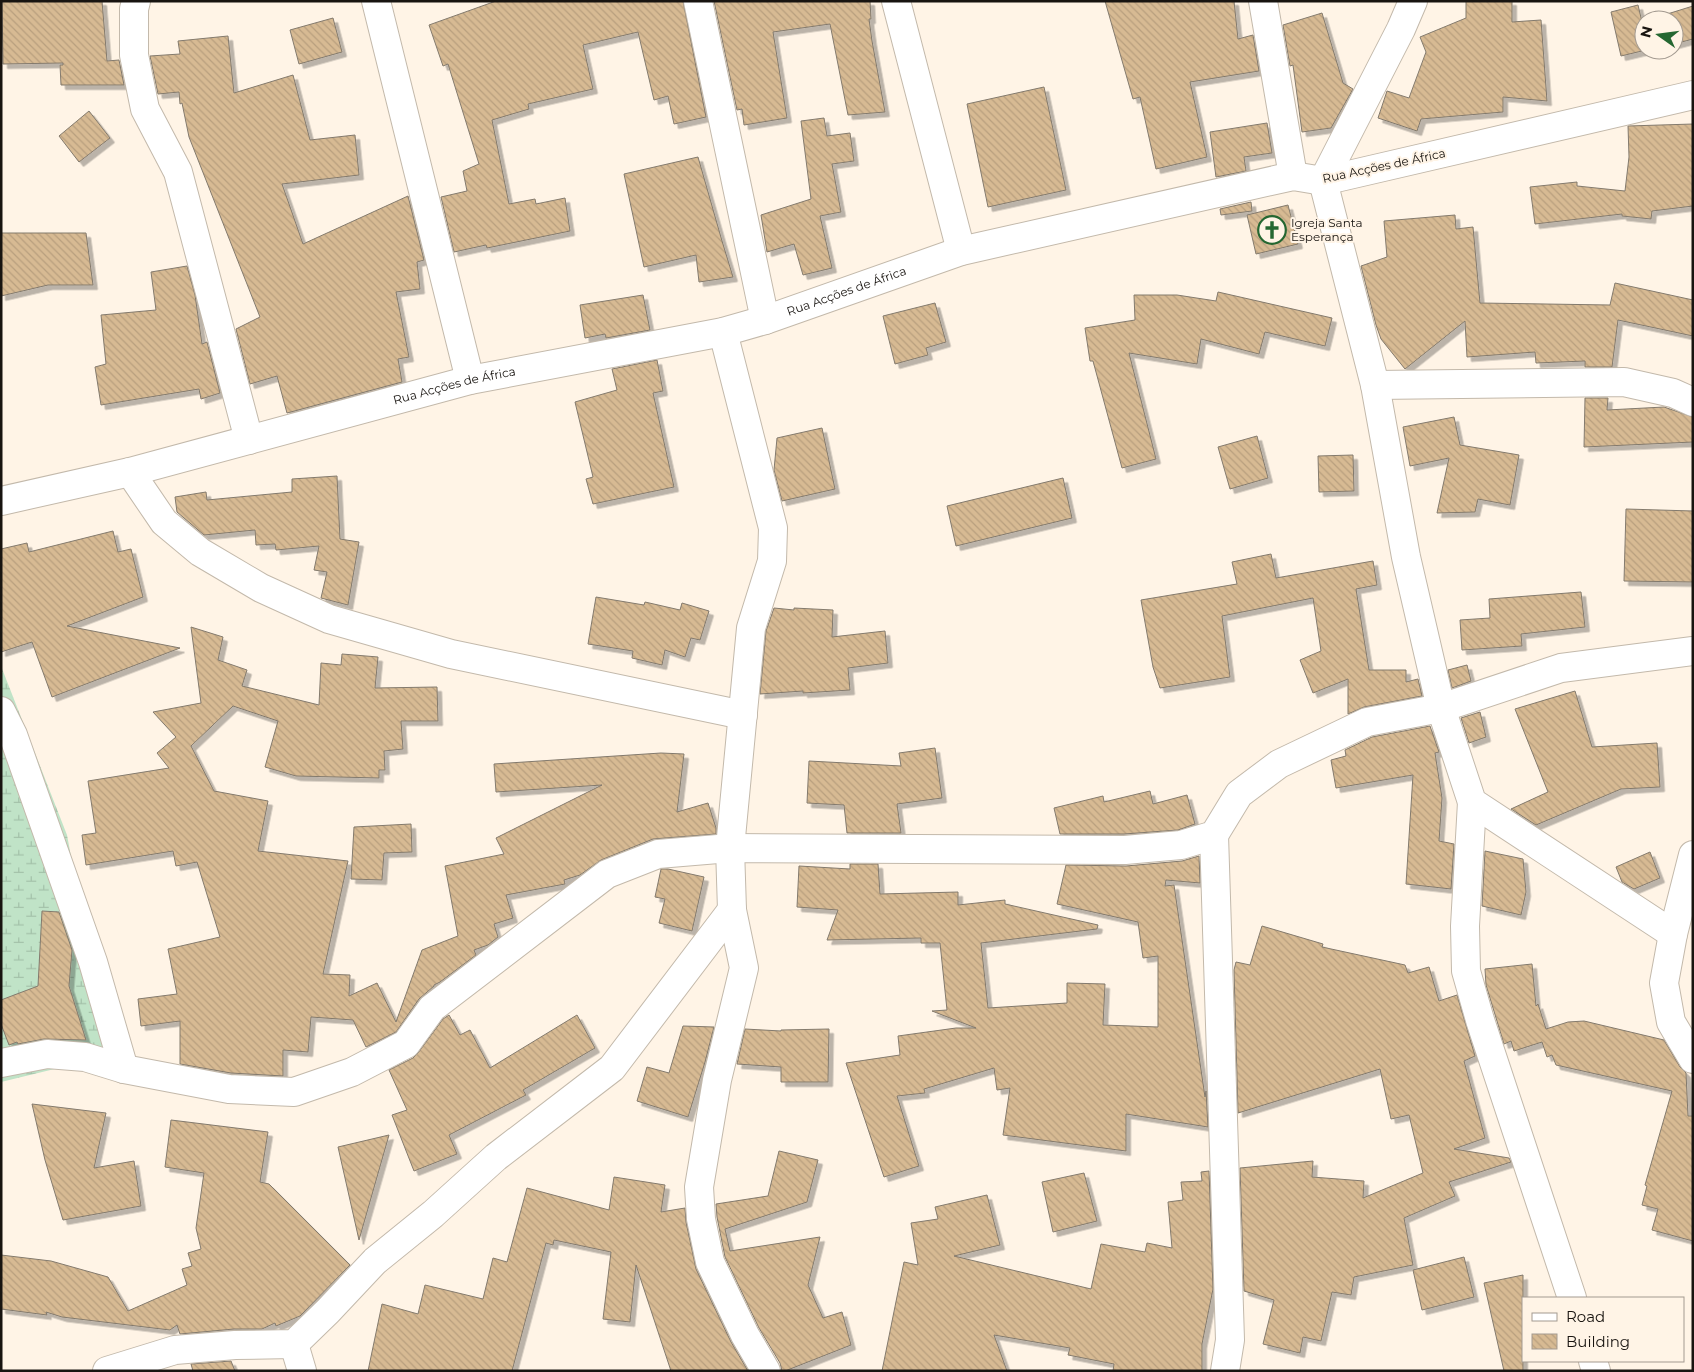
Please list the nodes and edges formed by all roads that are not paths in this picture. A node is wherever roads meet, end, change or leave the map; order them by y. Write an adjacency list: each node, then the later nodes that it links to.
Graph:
1 (136, 1): 16 (street)
2 (376, 1): 13 (street)
3 (698, 1): 11 (street)
4 (896, 1): 10 (street)
5 (1263, 1): 8 (street)
6 (1413, 1): 9 (street)
7 (1693, 95): 9 (street, Rua Acções de África)
8 (1293, 176): 9 (street, Rua Acções de África); 10 (street, Rua Acções de África)
9 (1323, 181): 14 (street)
10 (961, 251): 11 (street, Rua Acções de África)
11 (765, 320): 12 (street, Rua Acções de África)
12 (723, 332): 13 (street, Rua Acções de África); 22 (street)
13 (470, 380): 16 (street, Rua Acções de África)
14 (1375, 385): 15 (street); 20 (street)
15 (1693, 402)
16 (249, 440): 17 (street, Rua Acções de África)
17 (130, 472): 18 (street, Rua Acções de África); 22 (street)
18 (1, 501)
19 (1693, 651): 20 (street)
20 (1442, 708): 23 (street); 24 (street)
21 (1, 711): 31 (street)
22 (743, 715): 25 (street)
23 (1472, 802): 28 (street); 32 (street)
24 (1214, 835): 25 (street); 37 (street)
25 (730, 848): 27 (street); 31 (street)
26 (1693, 855): 28 (street)
27 (732, 910): 33 (street); 36 (street)
28 (1673, 934): 29 (street)
29 (1693, 1059)
30 (1, 1064): 31 (street)
31 (124, 1070)
32 (1572, 1297)
33 (294, 1344): 34 (street); 35 (street)
34 (106, 1371)
35 (302, 1371)
36 (766, 1371)
37 (1225, 1371)

